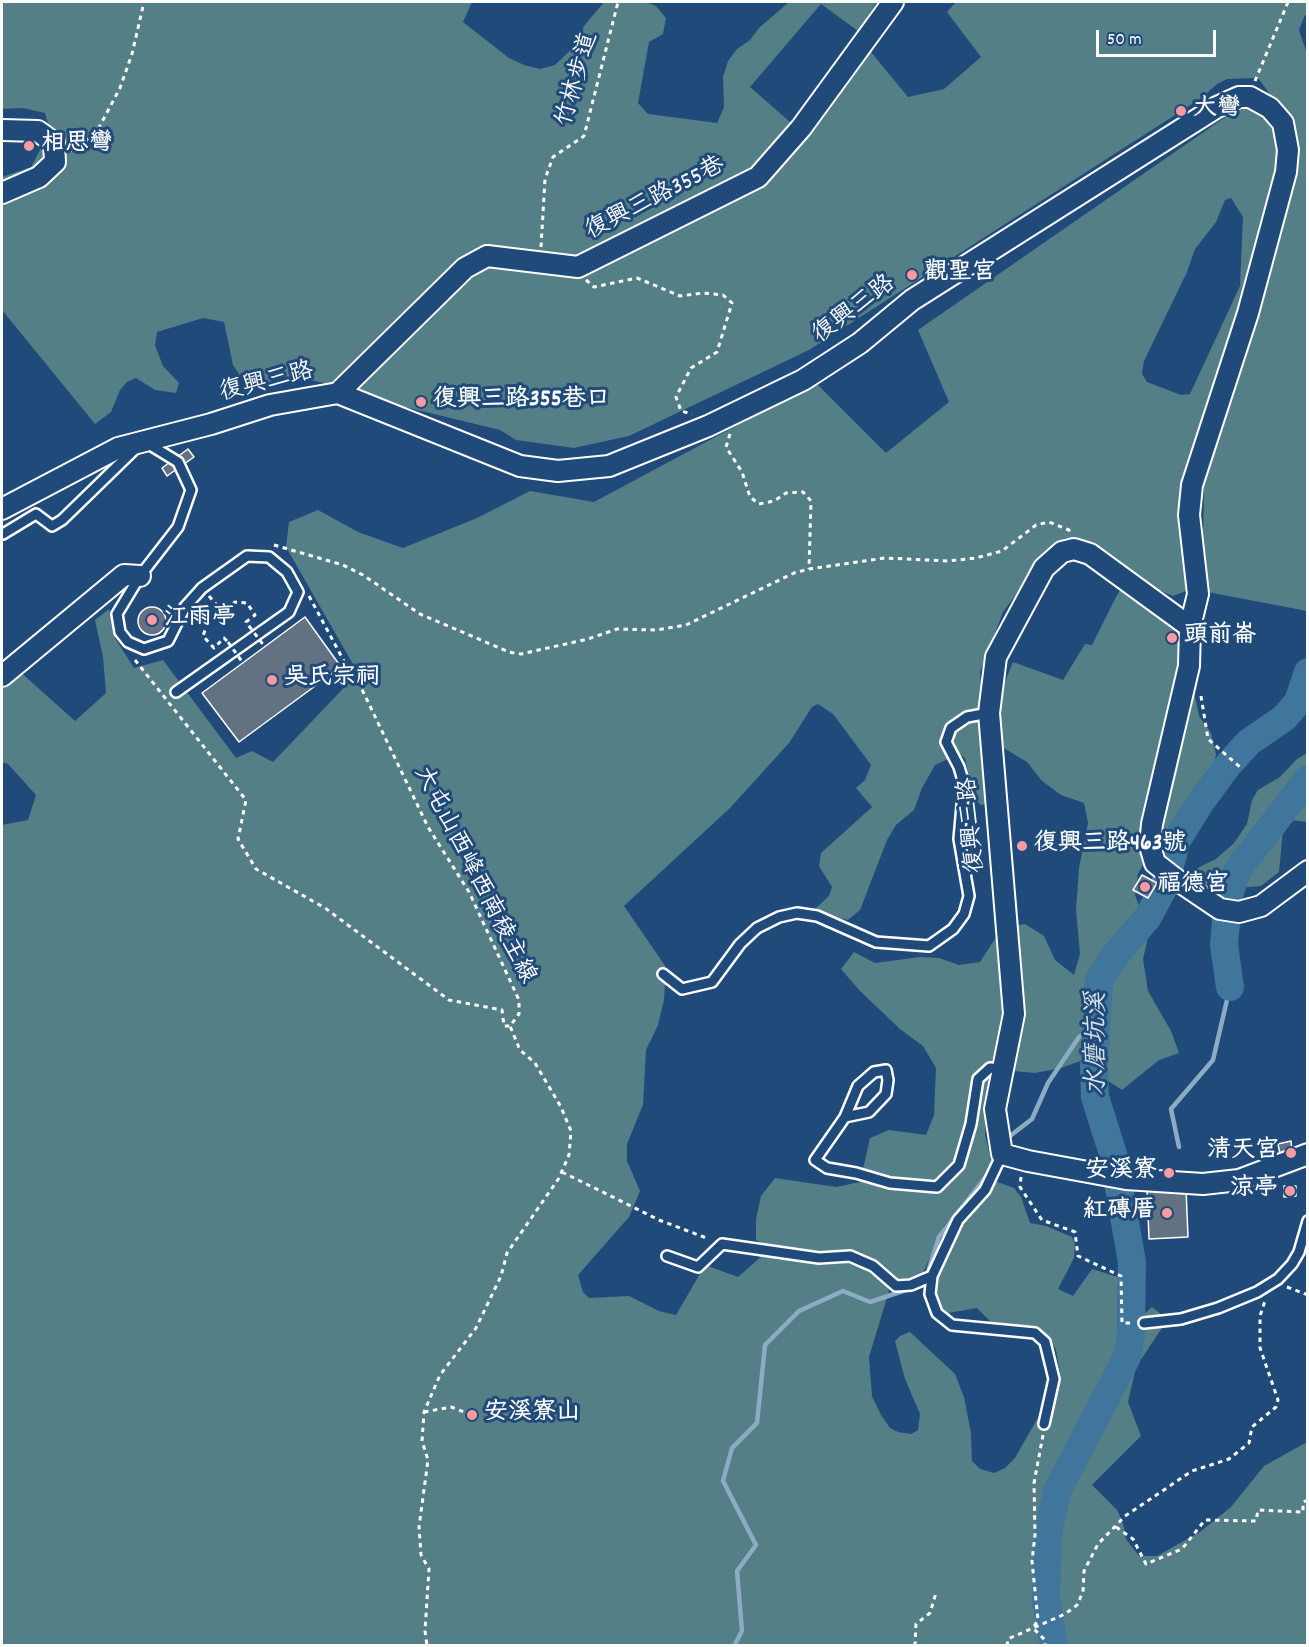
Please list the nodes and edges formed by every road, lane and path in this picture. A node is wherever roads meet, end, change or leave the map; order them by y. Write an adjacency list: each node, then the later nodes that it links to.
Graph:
1 (144, 2): 7 (path)
2 (618, 2): 9 (path, 竹林步道)
3 (893, 2): 10 (street, 復興三路355巷)
4 (1288, 2): 5 (path)
5 (1250, 97): 12 (street, 復興三路); 24 (street)
6 (2, 130): 7 (street)
7 (55, 162): 8 (street)
8 (2, 193)
9 (539, 260): 10 (street, 復興三路355巷); 11 (street, 復興三路355巷)
10 (578, 267): 13 (path)
11 (338, 393): 13 (street, 復興三路); 14 (street, 復興三路)
12 (732, 414): 13 (street, 復興三路); 19 (path)
13 (708, 426)
14 (142, 440): 15 (street, 復興三路); 16 (lane); 20 (lane)
15 (2, 509)
16 (3, 534)
17 (268, 544): 19 (path)
18 (1074, 549): 19 (path); 24 (street); 33 (street, 復興三路)
19 (809, 569)
20 (140, 576): 26 (lane); 30 (street)
21 (202, 588): 22 (lane); 23 (path); 26 (lane)
22 (298, 592): 31 (lane); 37 (path, 大屯山西峰西南稜主線)
23 (222, 611): 25 (path); 28 (path, bridge)
24 (1190, 627): 35 (street)
25 (224, 638)
26 (128, 642): 37 (path)
27 (228, 642): 29 (path, bridge)
28 (265, 647)
29 (243, 663)
30 (2, 676)
31 (176, 692)
32 (1201, 695): 34 (path)
33 (989, 713): 36 (lane); 38 (street, 復興三路)
34 (1241, 768)
35 (1308, 871)
36 (663, 974)
37 (510, 1026): 43 (path)
38 (1004, 1069): 39 (lane); 40 (street, 復興三路)
39 (845, 1117): 39 (lane)
40 (1002, 1154): 42 (street); 47 (lane)
41 (1308, 1154): 42 (street)
42 (1028, 1161): 50 (path)
43 (562, 1172): 45 (path); 52 (path)
44 (1308, 1221): 48 (lane)
45 (722, 1244): 46 (lane); 47 (lane)
46 (667, 1256)
47 (931, 1276): 54 (lane)
48 (1280, 1283): 49 (path); 51 (lane); 56 (path)
49 (1308, 1295)
50 (1122, 1323)
51 (1144, 1323)
52 (424, 1412): 53 (path); 59 (path)
53 (472, 1415)
54 (1044, 1424): 58 (path)
55 (1308, 1500): 56 (path)
56 (1116, 1527): 58 (path)
57 (936, 1593): 60 (path)
58 (1033, 1628): 61 (path); 62 (path)
59 (427, 1646)
60 (915, 1646)
61 (1007, 1646)
62 (1045, 1646)

